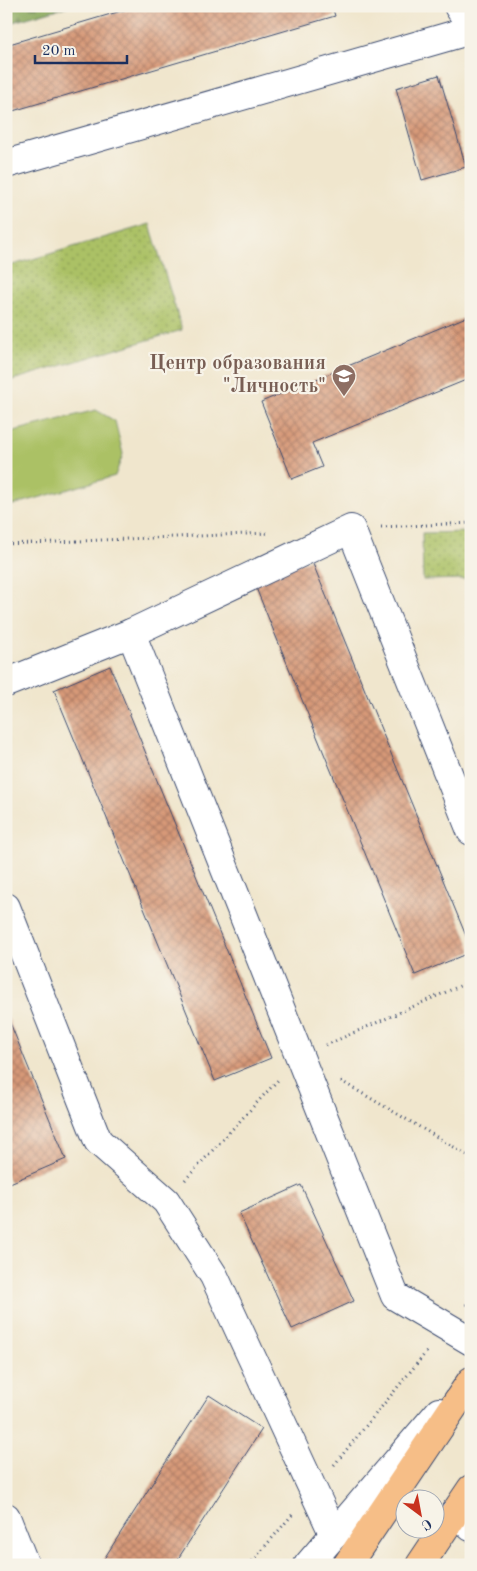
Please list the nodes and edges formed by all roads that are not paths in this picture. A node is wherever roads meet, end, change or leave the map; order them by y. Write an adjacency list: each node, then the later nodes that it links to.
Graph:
1 (458, 6): 2 (street)
2 (471, 26)
3 (471, 30): 4 (street)
4 (6, 164)
5 (131, 633): 6 (street); 7 (street); 9 (street)
6 (6, 683)
7 (471, 831)
8 (6, 907): 15 (street)
9 (471, 1341)
10 (471, 1374): 15 (street)
11 (471, 1381): 19 (main road)
12 (471, 1489): 14 (main road)
13 (6, 1517): 17 (street)
14 (463, 1519): 16 (main road)
15 (334, 1534): 18 (street)
16 (420, 1564)
17 (25, 1565)
18 (308, 1565)
19 (347, 1565)

